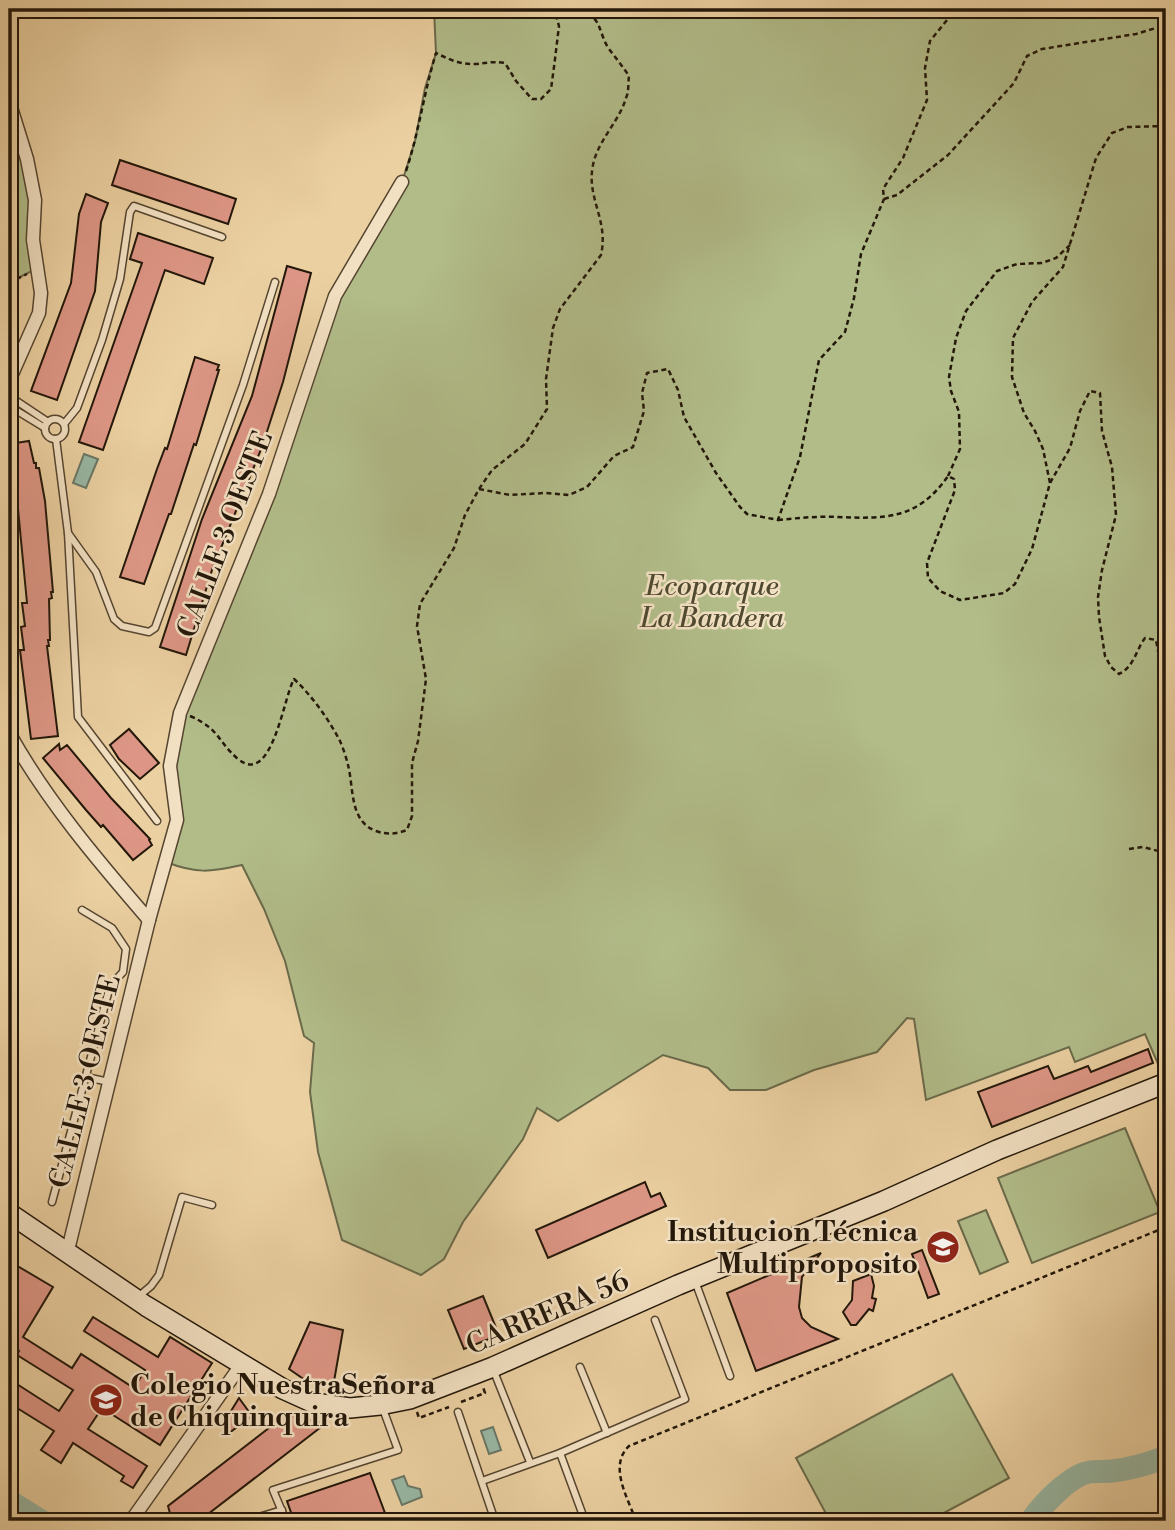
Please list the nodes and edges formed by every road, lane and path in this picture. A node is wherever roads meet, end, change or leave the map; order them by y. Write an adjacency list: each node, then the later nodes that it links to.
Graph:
1 (554, 9): 7 (path)
2 (580, 9): 22 (path)
3 (956, 9): 8 (path)
4 (1166, 25): 8 (path)
5 (9, 101): 14 (street)
6 (1166, 126): 10 (path)
7 (402, 182): 26 (street, CALLE 3 OESTE)
8 (884, 199): 23 (path)
9 (222, 237): 17 (lane)
10 (1070, 245): 20 (path); 21 (path)
11 (14, 280): 13 (path)
12 (275, 282): 24 (lane)
13 (9, 283)
14 (9, 381)
15 (9, 396): 18 (lane)
16 (9, 406): 18 (lane)
17 (64, 424): 18 (lane); 19 (lane)
18 (46, 425): 19 (lane)
19 (56, 439): 24 (lane)
20 (948, 476): 21 (path); 23 (path)
21 (1050, 483): 25 (path)
22 (479, 489): 23 (path); 26 (path)
23 (778, 520)
24 (68, 533): 28 (lane)
25 (1166, 666)
26 (180, 713): 32 (street, CALLE 3 OESTE)
27 (9, 733): 32 (street)
28 (158, 821)
29 (1129, 849): 30 (path)
30 (1166, 853)
31 (82, 910): 33 (lane)
32 (149, 920): 34 (street, CALLE 3 OESTE)
33 (86, 1077): 34 (lane); 36 (lane)
34 (109, 1082): 40 (street, CALLE 3 OESTE)
35 (1166, 1083): 41 (street, CARRERA 56)
36 (52, 1202)
37 (212, 1205): 42 (lane)
38 (9, 1213): 40 (street, CARRERA 56)
39 (1166, 1227): 62 (path)
40 (67, 1254): 42 (street, CARRERA 56)
41 (694, 1279): 45 (street, CARRERA 56); 47 (lane)
42 (136, 1299): 44 (street, CARRERA 56)
43 (655, 1320): 50 (lane)
44 (240, 1365): 48 (street, CARRERA 56); 56 (street)
45 (493, 1367): 48 (street, CARRERA 56); 52 (lane)
46 (580, 1367): 50 (lane)
47 (730, 1376)
48 (380, 1405): 54 (lane)
49 (458, 1412): 53 (lane)
50 (607, 1433): 51 (lane)
51 (560, 1453): 52 (lane); 61 (lane)
52 (530, 1462): 53 (lane)
53 (482, 1481): 60 (lane)
54 (282, 1510): 57 (lane); 58 (lane)
55 (444, 1518): 59 (lane)
56 (131, 1521)
57 (246, 1521)
58 (286, 1521)
59 (433, 1521)
60 (495, 1521)
61 (585, 1521)
62 (636, 1521)

